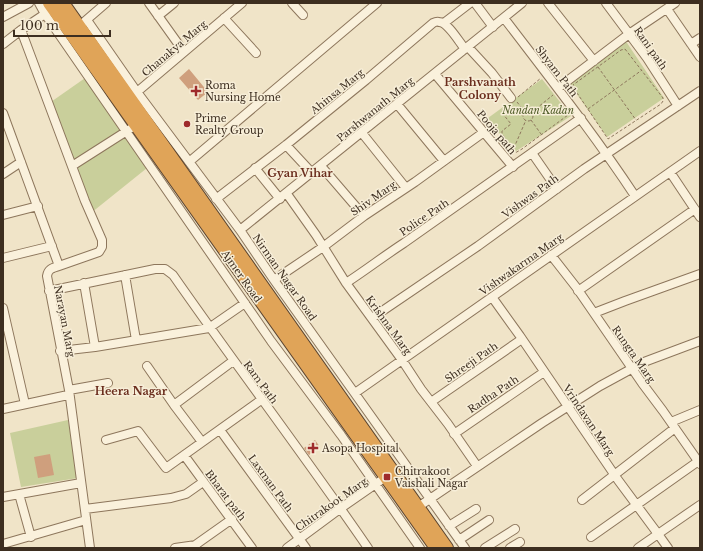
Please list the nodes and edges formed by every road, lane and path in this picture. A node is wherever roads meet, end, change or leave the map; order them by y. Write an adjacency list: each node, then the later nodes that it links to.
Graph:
1 (29, 3): 20 (street)
2 (39, 3): 16 (street)
3 (63, 3): 23 (highway, Ajmer Road)
4 (106, 3): 23 (street)
5 (149, 3): 19 (street)
6 (174, 3): 19 (street)
7 (242, 3): 21 (street, Chanakya Marg)
8 (292, 3): 18 (street)
9 (377, 3): 66 (street)
10 (470, 3): 24 (street)
11 (475, 3): 25 (street)
12 (522, 3): 22 (street, Parshwanath Marg)
13 (548, 3): 35 (street)
14 (606, 3): 27 (street, Rani path)
15 (676, 3): 17 (street)
16 (50, 7): 26 (street); 55 (highway, Ajmer Road)
17 (667, 9): 27 (street); 30 (street)
18 (303, 15)
19 (158, 16): 32 (street)
20 (3, 17)
21 (224, 18): 32 (street, Chanakya Marg); 33 (street)
22 (504, 18): 25 (street, Parshwanath Marg); 40 (street, Shyam Path)
23 (83, 23): 42 (street, Nirman Nagar Road); 133 (highway, Ajmer Road)
24 (444, 23): 31 (street); 59 (street, Ahinsa Marg)
25 (493, 27): 31 (street, Parshwanath Marg)
26 (21, 30): 29 (street); 67 (street)
27 (629, 34): 35 (street); 45 (street, Rani path)
28 (700, 38): 30 (street)
29 (3, 44)
30 (691, 44): 34 (street)
31 (467, 48): 37 (street, Parshwanath Marg); 43 (street)
32 (184, 52): 42 (street, Chanakya Marg)
33 (256, 53)
34 (700, 57)
35 (596, 64): 36 (path); 39 (path); 40 (street); 46 (path)
36 (642, 70): 39 (path); 54 (path)
37 (435, 74): 44 (street, Parshwanath Marg); 56 (street, Pooja path)
38 (543, 77): 47 (path)
39 (614, 90): 46 (path); 54 (path)
40 (557, 91): 48 (path); 51 (street, Shyam Path)
41 (700, 91): 45 (street, Vishwas Path)
42 (137, 92): 66 (street, Nirman Nagar Road)
43 (510, 101): 60 (path)
44 (397, 104): 57 (street, Parshwanath Marg); 64 (street)
45 (678, 106): 63 (street, Vishwas Path)
46 (587, 110): 54 (path)
47 (526, 112): 48 (path); 52 (path)
48 (532, 112): 53 (path)
49 (3, 114): 65 (street)
50 (569, 114): 58 (path)
51 (580, 118): 62 (street, Police Path); 63 (street, Shyam Path)
52 (526, 120): 53 (path); 60 (path)
53 (531, 120): 58 (path)
54 (636, 120)
55 (131, 128): 67 (street); 99 (street); 133 (highway, Ajmer Road)
56 (484, 132): 64 (street, Shiv Marg); 69 (street, Pooja path)
57 (362, 133): 68 (street, Parshwanath Marg); 74 (street)
58 (541, 134): 60 (path)
59 (286, 145): 70 (street, Ahinsa Marg); 72 (street)
60 (513, 150): 69 (path)
61 (700, 151): 71 (street, Vishwakarma Marg)
62 (532, 153): 69 (street, Police Path); 75 (street)
63 (607, 154): 75 (street, Vishwas Path); 77 (street, Shyam Path)
64 (444, 161): 74 (street, Shiv Marg)
65 (21, 162): 73 (street); 80 (street)
66 (189, 162): 78 (street, Nirman Nagar Road)
67 (72, 166): 90 (street)
68 (321, 166): 72 (street, Parshwanath Marg); 83 (street)
69 (512, 166): 94 (street, Police Path)
70 (255, 168): 78 (street, Ahinsa Marg); 79 (street)
71 (670, 172): 77 (street, Vishwakarma Marg); 81 (street)
72 (312, 173): 76 (street, Parshwanath Marg)
73 (3, 174)
74 (406, 188): 83 (street, Shiv Marg)
75 (557, 189): 102 (street, Vishwas Path)
76 (287, 194): 79 (street, Parshwanath Marg); 87 (street, Krishna Marg)
77 (635, 196): 88 (street, Vishwakarma Marg)
78 (216, 199): 85 (street, Nirman Nagar Road)
79 (280, 199): 85 (street, Parshwanath Marg)
80 (38, 206): 82 (street); 86 (street)
81 (695, 209): 84 (street); 97 (street)
82 (3, 215)
83 (364, 216): 87 (street, Shiv Marg)
84 (700, 217)
85 (240, 230): 93 (street, Nirman Nagar Road)
86 (52, 246): 89 (street); 90 (street)
87 (323, 247): 93 (street, Shiv Marg); 94 (street, Krishna Marg)
88 (551, 255): 97 (street, Rungta Marg); 98 (street, Vishwakarma Marg)
89 (3, 258)
90 (59, 266): 96 (street, Narayan Marg)
91 (700, 274): 101 (street)
92 (125, 275): 95 (street); 103 (street, Ram Path); 105 (street)
93 (274, 280): 116 (street, Nirman Nagar Road)
94 (346, 282): 102 (street, Krishna Marg)
95 (84, 283): 96 (street); 107 (street)
96 (49, 290): 108 (street, Narayan Marg)
97 (578, 291): 101 (street, Rungta Marg)
98 (492, 297): 104 (street, Vrindavan Marg); 109 (street, Vishwakarma Marg)
99 (245, 303): 103 (street); 137 (street)
100 (3, 308): 119 (street)
101 (594, 313): 112 (street, Rungta Marg)
102 (372, 318): 109 (street, Krishna Marg)
103 (210, 328): 105 (street); 110 (street, Ram Path)
104 (522, 339): 113 (street, Vrindavan Marg); 118 (street, Shreeji Path)
105 (136, 340): 107 (street)
106 (700, 340): 112 (street)
107 (95, 347): 108 (street)
108 (60, 350): 115 (street, Narayan Marg)
109 (402, 360): 116 (street, Vishwakarma Marg); 118 (street, Krishna Marg)
110 (233, 361): 117 (street, Ram Path); 120 (street)
111 (147, 366): 120 (street)
112 (632, 369): 121 (street); 124 (street, Rungta Marg)
113 (544, 372): 121 (street, Vrindavan Marg); 126 (street, Radha Path)
114 (108, 383): 115 (street)
115 (69, 392): 119 (street); 136 (street, Narayan Marg)
116 (355, 393): 131 (street, Nirman Nagar Road)
117 (261, 400): 125 (street); 145 (street, Ram Path)
118 (431, 402): 126 (street, Krishna Marg)
119 (25, 404): 122 (street)
120 (174, 405): 128 (street)
121 (568, 406): 132 (street); 134 (street, Vrindavan Marg)
122 (3, 409)
123 (700, 410): 124 (street)
124 (673, 425): 130 (street, Rungta Marg); 134 (street)
125 (220, 430): 128 (street); 156 (street, Laxman Path)
126 (454, 434): 132 (street, Krishna Marg)
127 (106, 440): 129 (street)
128 (202, 442): 129 (street)
129 (184, 455): 135 (street, Bharat path)
130 (699, 462): 142 (street)
131 (407, 466): 133 (street, Chitrakoot Marg); 140 (street, Nirman Nagar Road)
132 (477, 466): 140 (street)
133 (390, 474): 137 (street, Chitrakoot Marg); 144 (highway, Ajmer Road); 168 (highway, Ajmer Road)
134 (614, 474): 141 (street); 142 (street, Vrindavan Marg)
135 (204, 482): 146 (street); 148 (street, Bharat path)
136 (81, 483): 138 (street); 146 (street, Narayan Marg)
137 (376, 484): 145 (street, Chitrakoot Marg); 167 (street)
138 (19, 494): 139 (street); 154 (street)
139 (3, 497)
140 (430, 499): 144 (street); 151 (street, Nirman Nagar Road)
141 (582, 500)
142 (636, 504): 153 (street, Vrindavan Marg); 155 (street)
143 (700, 505): 153 (street)
144 (418, 507): 169 (highway, Ajmer Road)
145 (341, 508): 156 (street, Chitrakoot Marg); 166 (street, Ram Path)
146 (85, 509): 149 (street, Narayan Marg)
147 (476, 509): 151 (street)
148 (232, 519): 160 (street); 163 (street, Bharat path)
149 (86, 520): 154 (street); 161 (street, Narayan Marg)
150 (489, 520): 157 (street)
151 (449, 526): 157 (street, Nirman Nagar Road)
152 (515, 530): 171 (street)
153 (658, 534): 173 (street); 174 (street, Vrindavan Marg)
154 (31, 536): 159 (street)
155 (591, 537)
156 (299, 538): 164 (street, Chitrakoot Marg); 165 (street, Laxman Path)
157 (459, 540): 170 (street, Nirman Nagar Road)
158 (520, 542): 172 (street)
159 (3, 544)
160 (194, 546): 162 (street)
161 (90, 548)
162 (175, 548)
163 (252, 548)
164 (287, 548)
165 (306, 548)
166 (368, 548)
167 (420, 548)
168 (436, 548)
169 (447, 548)
170 (465, 548)
171 (485, 548)
172 (510, 548)
173 (638, 548)
174 (668, 548)

